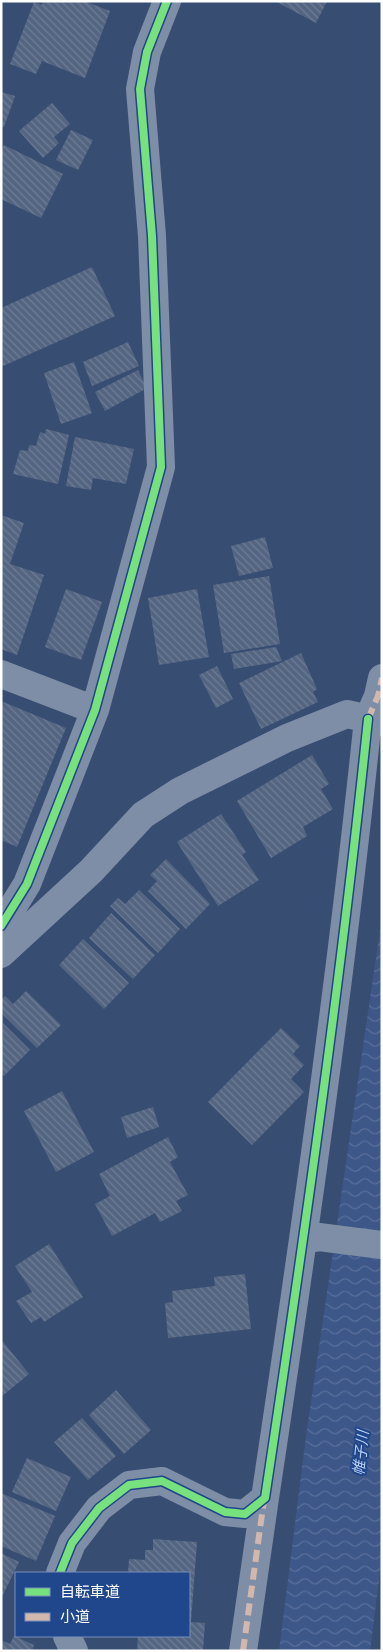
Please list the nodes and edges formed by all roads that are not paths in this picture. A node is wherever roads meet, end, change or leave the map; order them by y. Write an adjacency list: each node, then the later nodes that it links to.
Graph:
1 (167, 1): 4 (street)
2 (1, 674): 4 (street)
3 (382, 678): 5 (street)
4 (95, 710): 6 (street)
5 (377, 721): 7 (street); 8 (street)
6 (1, 926)
7 (1, 954)
8 (312, 1238): 9 (street); 10 (street)
9 (382, 1245)
10 (265, 1498): 11 (street); 14 (street)
11 (60, 1572)
12 (67, 1637): 13 (street)
13 (74, 1651)
14 (243, 1651)

